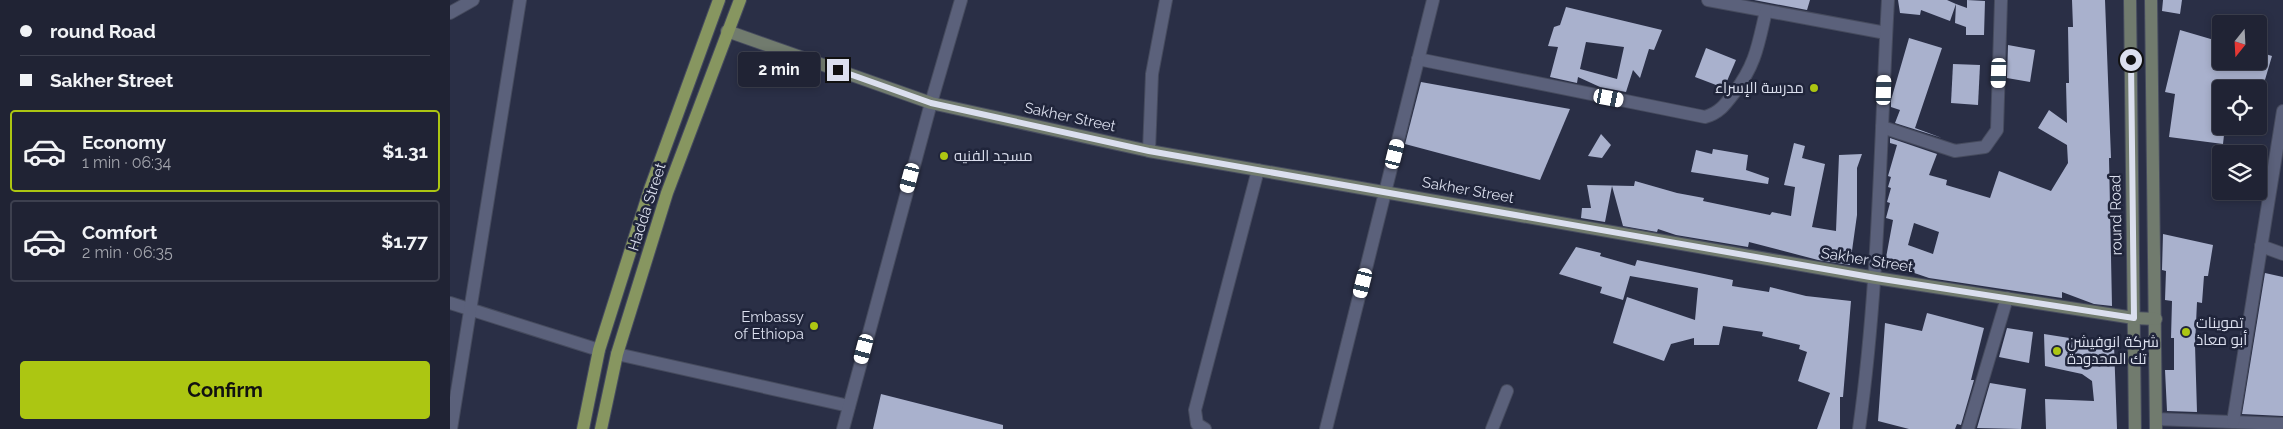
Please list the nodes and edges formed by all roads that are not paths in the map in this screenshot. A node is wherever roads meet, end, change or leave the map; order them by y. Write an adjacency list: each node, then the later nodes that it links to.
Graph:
1 (474, 0): 14 (street)
2 (520, 0): 30 (street)
3 (719, 0): 33 (main road, Hadda Street)
4 (740, 0): 15 (main road, Hadda Street)
5 (961, 0): 18 (street)
6 (1166, 0): 21 (street)
7 (1433, 0): 17 (street)
8 (1708, 0): 13 (street)
9 (1888, 0): 16 (street)
10 (2001, 0): 20 (street)
11 (2130, 0): 31 (street, round Road)
12 (2151, 0): 32 (street)
13 (1766, 11): 16 (street); 17 (street)
14 (450, 13)
15 (728, 31): 18 (street, Sakher Street); 34 (main road, Hadda Street)
16 (1886, 34): 20 (street)
17 (1418, 60): 24 (street)
18 (931, 103): 21 (street, Sakher Street); 36 (street)
19 (2283, 111): 22 (street)
20 (1882, 128): 27 (street)
21 (1149, 151): 23 (street, Sakher Street)
22 (2279, 163): 25 (street)
23 (1258, 170): 24 (street, Sakher Street); 44 (street)
24 (1385, 192): 27 (street, Sakher Street); 45 (street)
25 (2261, 246): 26 (street); 37 (street)
26 (2283, 254)
27 (1876, 278): 28 (street, Sakher Street); 47 (street)
28 (2007, 298): 31 (street, Sakher Street); 48 (street)
29 (450, 303): 30 (street)
30 (470, 308): 33 (street); 40 (street)
31 (2134, 318): 32 (street, Sakher Street); 49 (street, round Road)
32 (2156, 319): 38 (street)
33 (599, 350): 41 (main road, Hadda Street)
34 (617, 354): 36 (street); 42 (main road, Hadda Street)
35 (1507, 391): 46 (street)
36 (849, 406): 43 (street)
37 (2233, 422): 38 (street); 39 (street)
38 (2156, 424)
39 (2283, 424)
40 (451, 429)
41 (583, 429)
42 (601, 429)
43 (843, 429)
44 (1205, 429)
45 (1326, 429)
46 (1492, 429)
47 (1859, 429)
48 (1968, 429)
49 (2135, 429)

